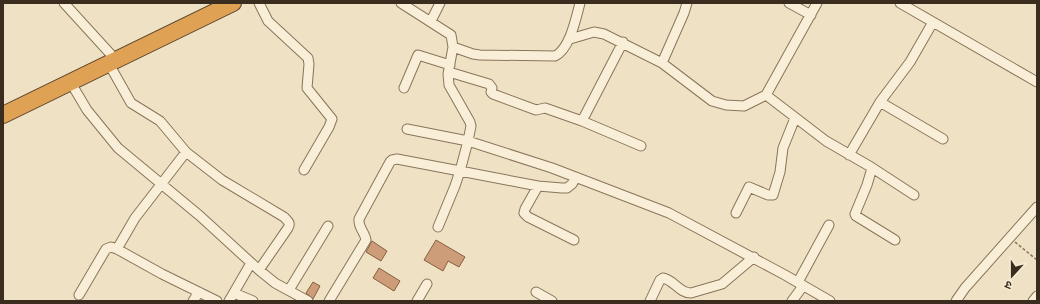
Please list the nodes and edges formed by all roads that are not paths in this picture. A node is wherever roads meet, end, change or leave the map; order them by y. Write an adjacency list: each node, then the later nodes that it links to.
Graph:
1 (64, 3): 19 (street)
2 (214, 3): 15 (highway)
3 (233, 3): 15 (highway)
4 (259, 3): 38 (street)
5 (401, 3): 13 (street)
6 (440, 3): 13 (street)
7 (580, 3): 16 (street)
8 (687, 3): 20 (street)
9 (789, 3): 12 (street)
10 (817, 3): 12 (street)
11 (900, 3): 14 (street)
12 (811, 15): 25 (street)
13 (431, 21): 18 (street)
14 (933, 22): 22 (street); 26 (street)
15 (175, 27): 19 (highway)
16 (570, 39): 17 (street); 18 (street)
17 (623, 42): 20 (street); 30 (street)
18 (452, 47): 21 (street)
19 (112, 59): 23 (highway); 27 (highway); 35 (street)
20 (662, 63): 25 (street)
21 (449, 69): 24 (street); 30 (street); 33 (street)
22 (1037, 82)
23 (71, 83): 28 (highway); 41 (street)
24 (404, 88)
25 (766, 95): 29 (street)
26 (880, 102): 32 (street); 36 (street)
27 (3, 107)
28 (3, 115)
29 (796, 118): 36 (street); 45 (street)
30 (582, 122): 34 (street)
31 (407, 129): 33 (street)
32 (943, 140)
33 (468, 142): 39 (street); 40 (street)
34 (641, 146)
35 (186, 152): 41 (street); 54 (street)
36 (850, 155): 37 (street)
37 (872, 168): 43 (street); 50 (street)
38 (304, 170)
39 (460, 171): 42 (street); 48 (street); 67 (street)
40 (576, 177): 42 (street); 52 (street)
41 (162, 184): 51 (street); 53 (street)
42 (538, 186): 49 (street)
43 (914, 195)
44 (1037, 207): 73 (street)
45 (736, 212)
46 (829, 225): 56 (street)
47 (328, 226): 60 (street)
48 (438, 226)
49 (574, 240)
50 (895, 240)
51 (117, 249): 57 (street); 59 (street)
52 (754, 257): 56 (street); 70 (street)
53 (251, 262): 54 (street); 62 (street)
54 (259, 270): 60 (street)
55 (426, 284): 68 (street)
56 (801, 284): 71 (street); 72 (street)
57 (199, 292): 63 (street); 64 (street)
58 (536, 292): 69 (street)
59 (79, 295)
60 (292, 295): 66 (street)
61 (1037, 296): 74 (street)
62 (231, 297): 65 (street)
63 (193, 301)
64 (217, 301)
65 (253, 301)
66 (308, 301)
67 (329, 301)
68 (416, 301)
69 (552, 301)
70 (650, 301)
71 (792, 301)
72 (830, 301)
73 (956, 301)
74 (1033, 301)

